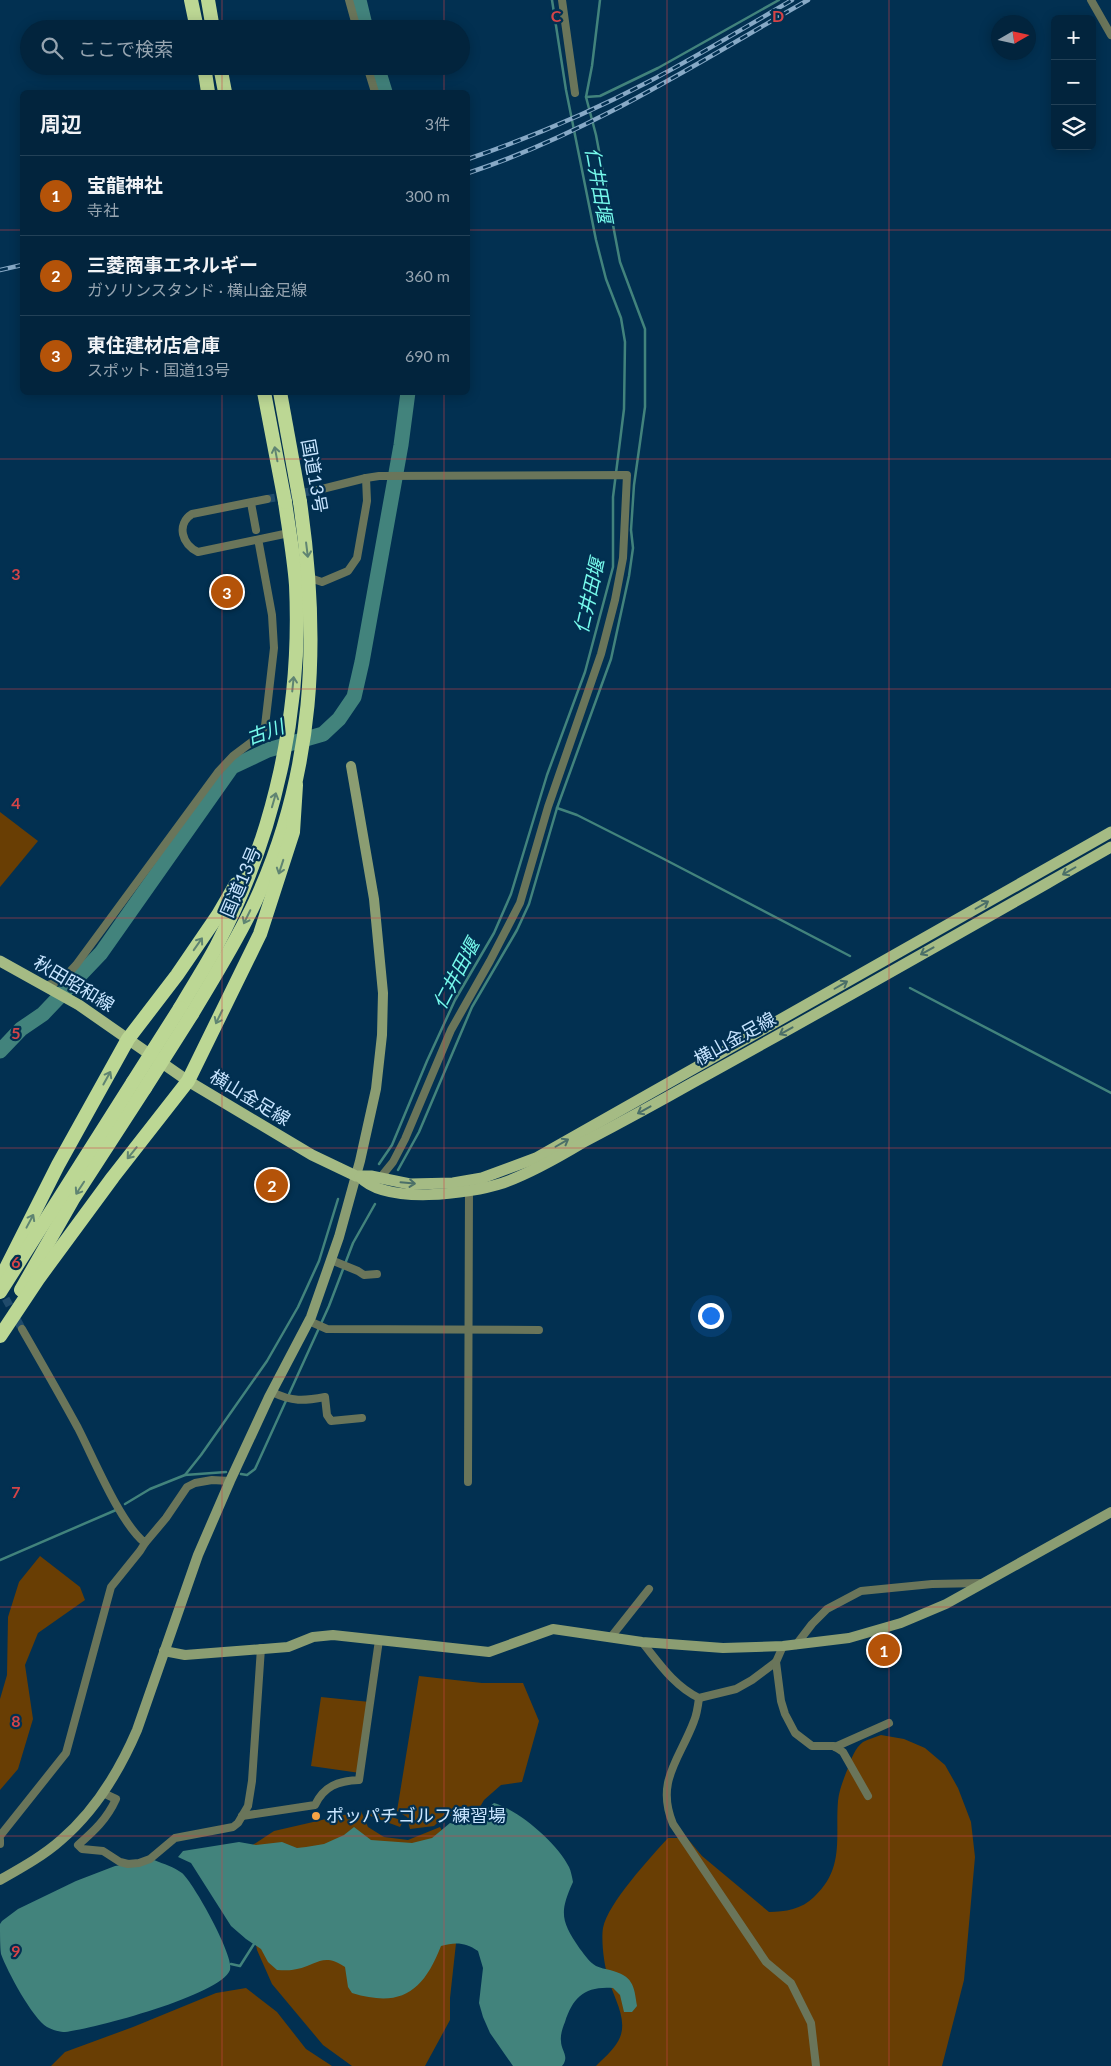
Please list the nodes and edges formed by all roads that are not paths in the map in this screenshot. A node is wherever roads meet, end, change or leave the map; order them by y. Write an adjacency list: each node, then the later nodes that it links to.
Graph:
1 (191, 0): 6 (highway)
2 (208, 0): 7 (highway)
3 (349, 0): 8 (street)
4 (562, 0): 16 (street)
5 (1091, 0): 9 (street)
6 (194, 20)
7 (211, 20)
8 (355, 20)
9 (1111, 35)
10 (205, 75): 13 (highway)
11 (222, 75): 14 (highway)
12 (370, 75): 15 (street)
13 (208, 90)
14 (225, 90)
15 (374, 90)
16 (575, 93)
17 (265, 395): 24 (highway, 国道13号, one-way to 17, bridge)
18 (281, 395): 26 (highway, 国道13号, one-way to 26, bridge)
19 (366, 478): 20 (street); 26 (street); 39 (street)
20 (318, 490)
21 (267, 499): 22 (street)
22 (251, 503): 23 (street); 24 (street)
23 (256, 530)
24 (289, 533): 30 (highway, 国道13号, one-way to 24)
25 (259, 544): 33 (street)
26 (310, 578): 28 (highway, 国道13号)
27 (351, 766): 38 (street)
28 (296, 785): 34 (highway, 国道13号, one-way to 34); 36 (highway, one-way to 36)
29 (1111, 832): 40 (main road, 横山金足線, one-way to 29)
30 (261, 841): 34 (highway, 国道13号); 35 (highway, one-way to 30)
31 (1111, 847): 40 (main road, 横山金足線, one-way to 40)
32 (0, 961): 33 (main road, 秋田昭和線)
33 (46, 986): 35 (main road, 秋田昭和線)
34 (186, 1011): 37 (highway, 国道13号, bridge)
35 (128, 1039): 36 (main road, 横山金足線); 43 (highway, one-way to 35)
36 (188, 1081): 38 (main road, 横山金足線); 50 (highway, one-way to 50)
37 (139, 1085): 44 (highway, 国道13号); 46 (highway, 国道13号, one-way to 46)
38 (358, 1176): 39 (main road, 横山金足線); 40 (main road, 横山金足線); 41 (street)
39 (380, 1178): 40 (main road, 横山金足線, one-way to 40)
40 (468, 1186): 49 (street)
41 (340, 1264): 42 (street); 45 (street)
42 (377, 1274)
43 (0, 1280)
44 (0, 1292)
45 (315, 1325): 49 (street); 51 (street)
46 (0, 1326)
47 (22, 1329): 56 (street)
48 (539, 1330): 49 (street)
49 (469, 1331): 54 (street)
50 (0, 1336)
51 (276, 1394): 52 (street); 53 (street)
52 (362, 1418)
53 (230, 1481): 56 (street); 65 (street)
54 (468, 1482)
55 (1111, 1512): 57 (street)
56 (144, 1543): 73 (street)
57 (984, 1583): 62 (street); 62 (street)
58 (649, 1589): 59 (street)
59 (611, 1637): 60 (street); 61 (street)
60 (378, 1640): 64 (street); 72 (street)
61 (642, 1642): 63 (street); 67 (street)
62 (796, 1645): 63 (street)
63 (783, 1646): 66 (street)
64 (261, 1648): 65 (street); 72 (street)
65 (164, 1651): 70 (street)
66 (776, 1662): 67 (street); 69 (street)
67 (699, 1698): 77 (street)
68 (889, 1723): 69 (street)
69 (836, 1746): 71 (street)
70 (103, 1793): 72 (street); 76 (street)
71 (868, 1796)
72 (242, 1816)
73 (0, 1836)
74 (0, 1840): 75 (street)
75 (0, 1844)
76 (0, 1880)
77 (816, 2066)

